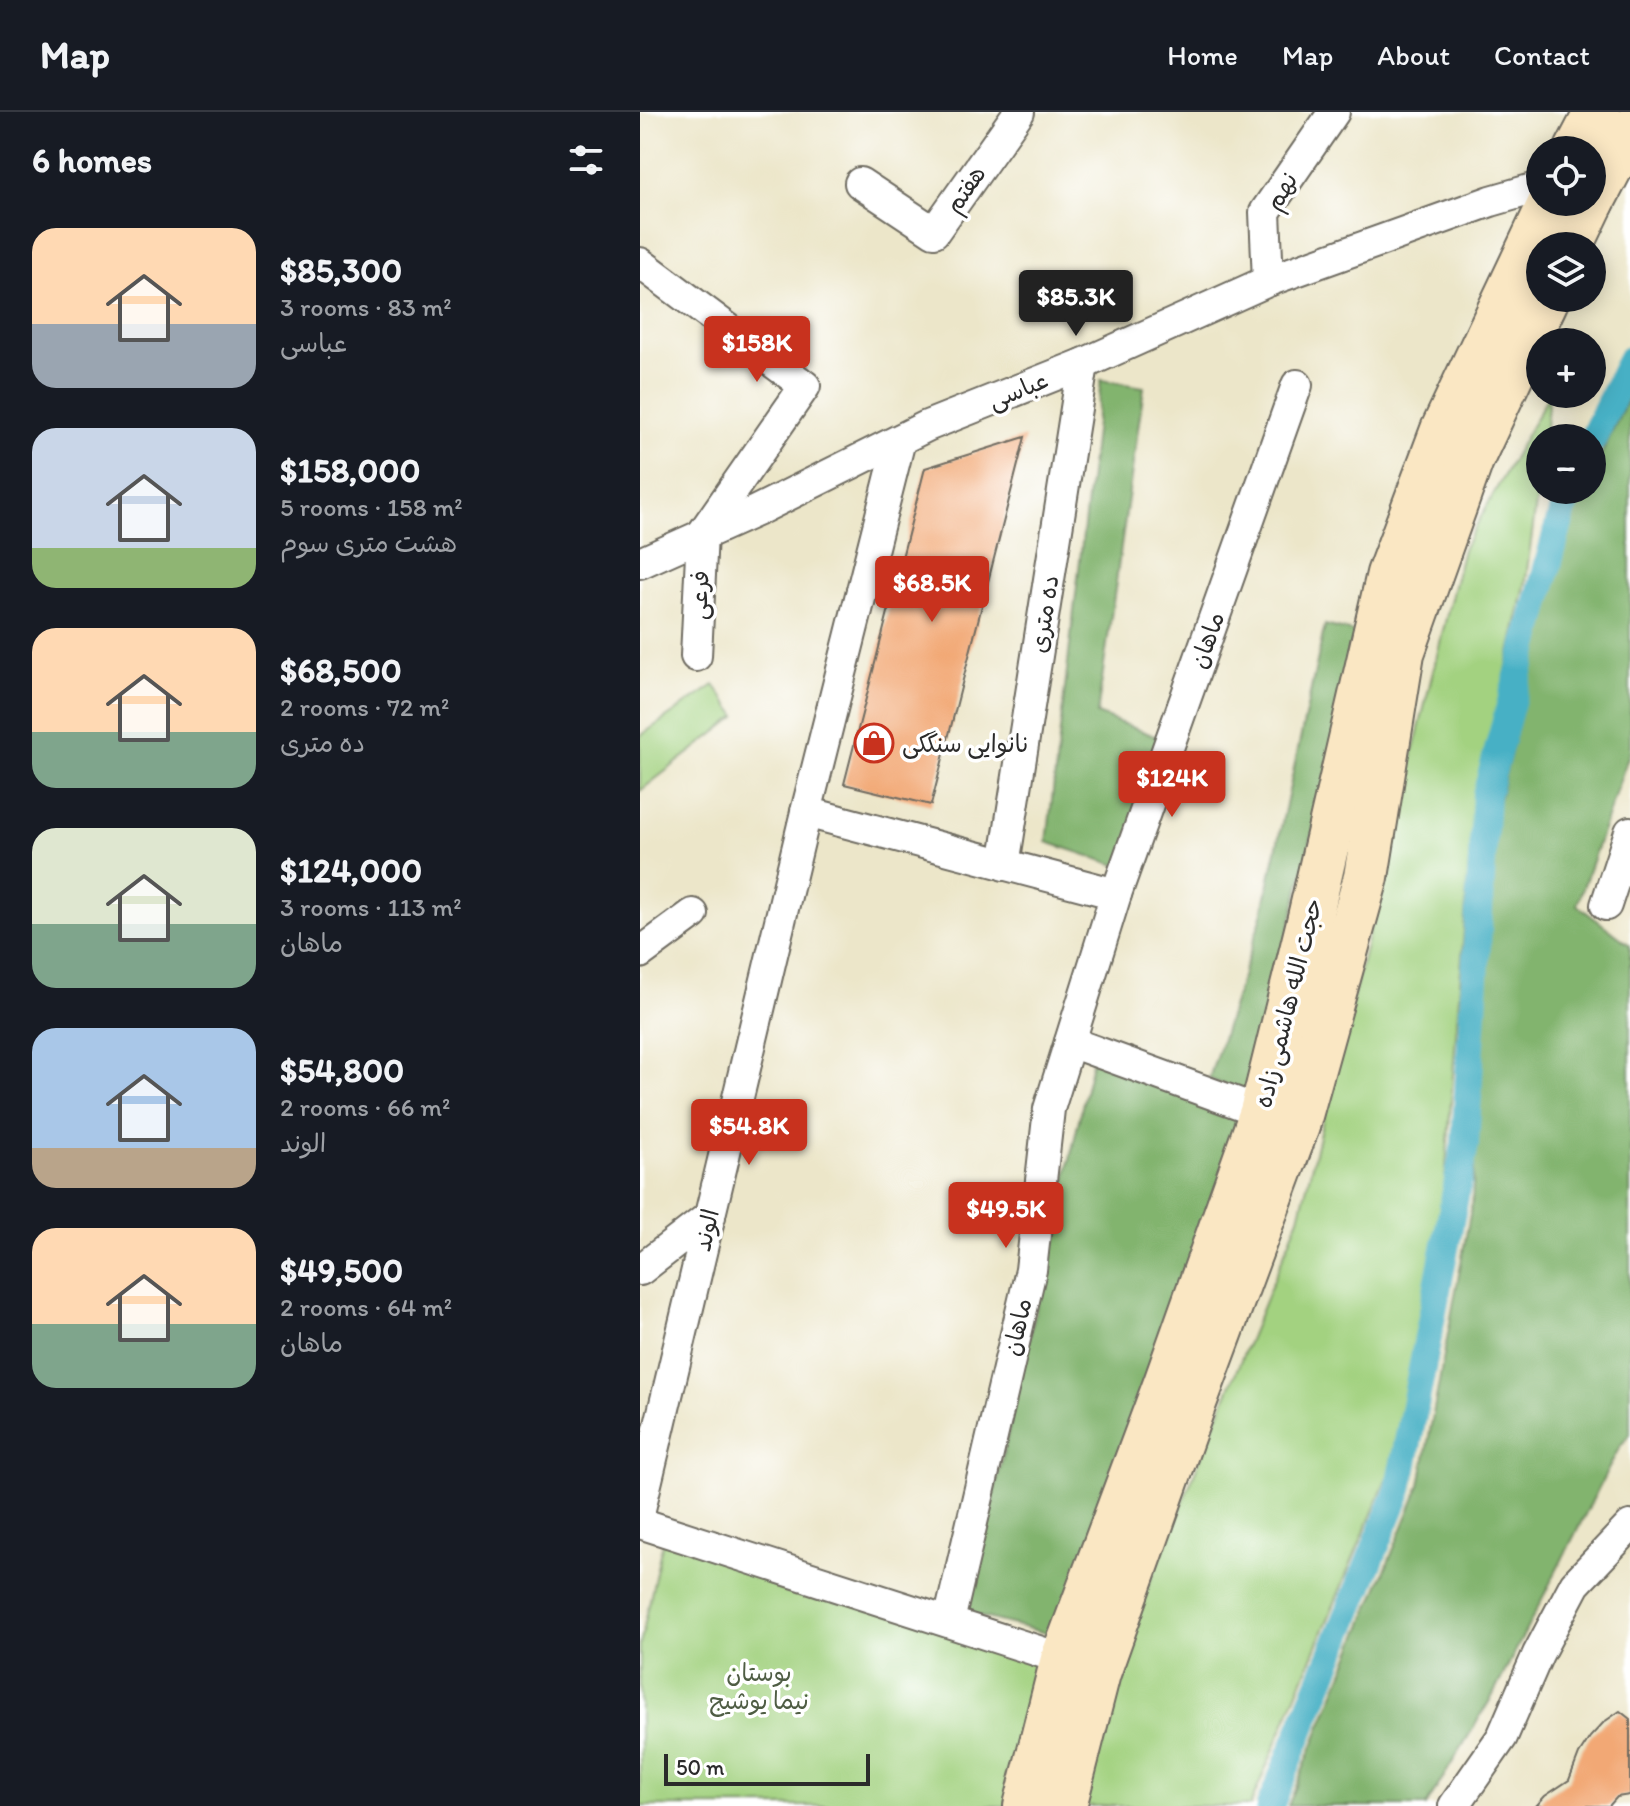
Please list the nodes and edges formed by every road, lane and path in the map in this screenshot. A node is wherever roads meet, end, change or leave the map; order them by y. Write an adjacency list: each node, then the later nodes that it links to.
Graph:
1 (1019, 112): 7 (street, هفتم)
2 (1334, 112): 11 (street, نهم)
3 (1597, 112): 5 (street)
4 (1630, 130): 6 (street)
5 (1584, 136)
6 (1606, 173)
7 (860, 183)
8 (1526, 191): 11 (street, عباسی)
9 (1544, 216): 27 (street, حجت الله هاشمی زاده)
10 (640, 263): 16 (street)
11 (1268, 281): 13 (street, عباسی)
12 (1540, 312): 36 (street)
13 (1083, 364): 15 (street, عباسی); 21 (street, ده متری)
14 (1297, 385): 22 (street, ماهان)
15 (900, 440): 16 (street, عباسی); 19 (street, الوند)
16 (702, 534): 17 (street, عباسی); 18 (street, فرعی)
17 (640, 563)
18 (696, 656)
19 (806, 812): 21 (street); 28 (street, الوند)
20 (1630, 832): 23 (street)
21 (1004, 865): 22 (street)
22 (1116, 894): 26 (street, ماهان)
23 (1606, 905)
24 (693, 914): 25 (street)
25 (640, 953)
26 (1070, 1042): 27 (street); 33 (street, ماهان)
27 (1262, 1112): 34 (street, حجت الله هاشمی زاده)
28 (710, 1216): 29 (street); 30 (street, الوند)
29 (640, 1270)
30 (640, 1509)
31 (640, 1523): 33 (street)
32 (1630, 1526): 37 (street)
33 (949, 1621): 34 (street)
34 (1063, 1659): 35 (street, حجت الله هاشمی زاده)
35 (1026, 1806)
36 (1064, 1806)
37 (1454, 1806)

